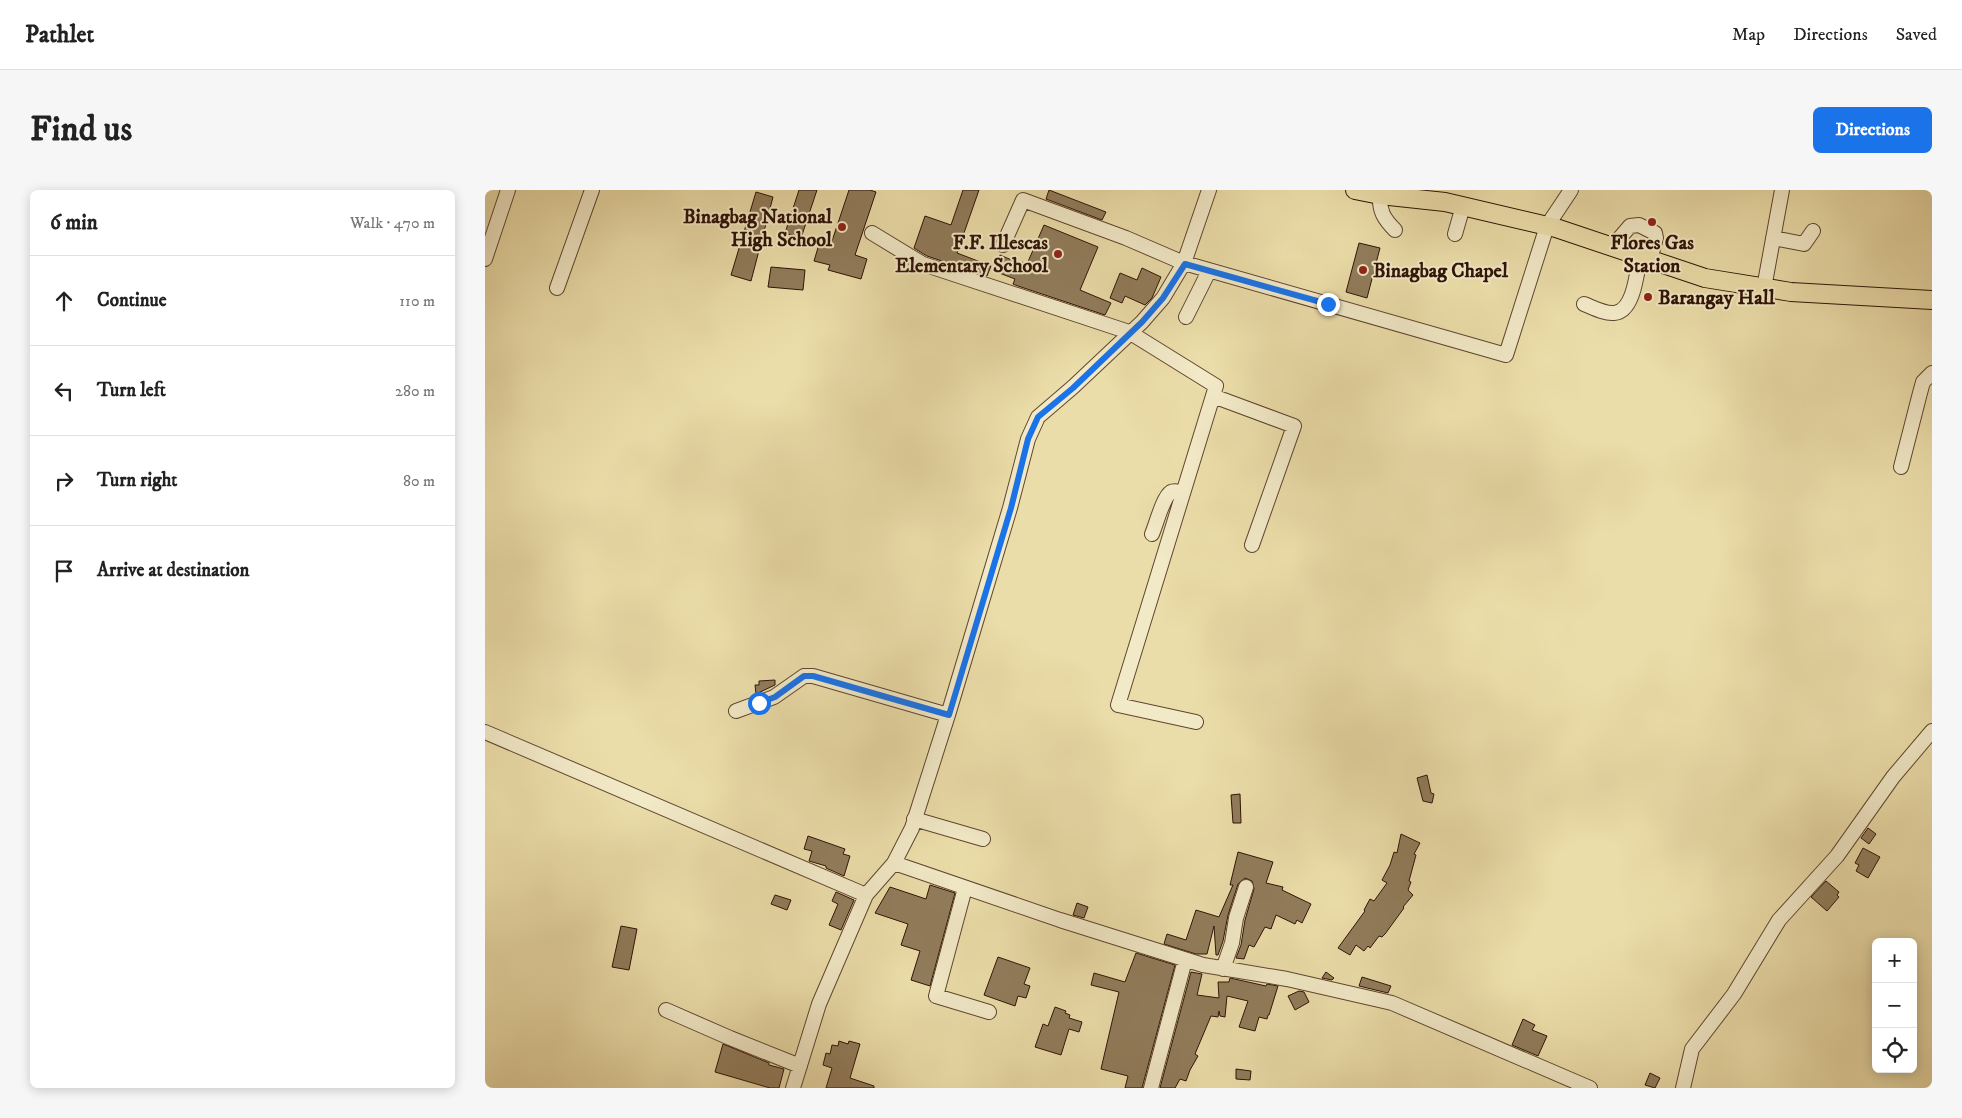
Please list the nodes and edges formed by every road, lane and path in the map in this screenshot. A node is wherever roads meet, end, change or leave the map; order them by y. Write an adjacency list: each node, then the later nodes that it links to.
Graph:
1 (509, 190): 18 (street)
2 (591, 190): 21 (street)
3 (1209, 190): 19 (street)
4 (1355, 190): 7 (main road)
5 (1571, 190): 9 (street)
6 (1782, 190): 14 (street)
7 (1380, 195): 8 (main road); 10 (street)
8 (1463, 206): 9 (main road); 13 (street)
9 (1547, 226): 16 (main road); 20 (street)
10 (1395, 230)
11 (1813, 232): 14 (street)
12 (872, 233): 26 (street)
13 (1455, 234)
14 (1773, 238): 22 (street)
15 (1003, 245): 19 (street)
16 (1612, 247): 17 (main road); 17 (street)
17 (1645, 258): 22 (main road); 24 (street)
18 (485, 259)
19 (1185, 264): 20 (street); 26 (street)
20 (1209, 271): 25 (street)
21 (557, 288)
22 (1763, 288): 23 (main road)
23 (1932, 300)
24 (1584, 304)
25 (1186, 318)
26 (1129, 332): 28 (street); 34 (street)
27 (1932, 373): 29 (street)
28 (1213, 396): 30 (street); 32 (street)
29 (1901, 468)
30 (1183, 493): 31 (street); 35 (street)
31 (1152, 534)
32 (1252, 546)
33 (737, 711): 34 (street)
34 (949, 715): 38 (street)
35 (1196, 722)
36 (1932, 731): 52 (street)
37 (485, 732): 43 (street)
38 (914, 819): 39 (street); 40 (street)
39 (983, 838)
40 (895, 863): 41 (street); 43 (street)
41 (965, 888): 44 (street); 47 (street)
42 (1246, 888): 45 (street)
43 (866, 895): 48 (street)
44 (1185, 960): 45 (street); 50 (street)
45 (1223, 968): 51 (street)
46 (666, 1010): 48 (street)
47 (989, 1012)
48 (800, 1066): 49 (street)
49 (793, 1088)
50 (1151, 1088)
51 (1589, 1088)
52 (1683, 1088)

